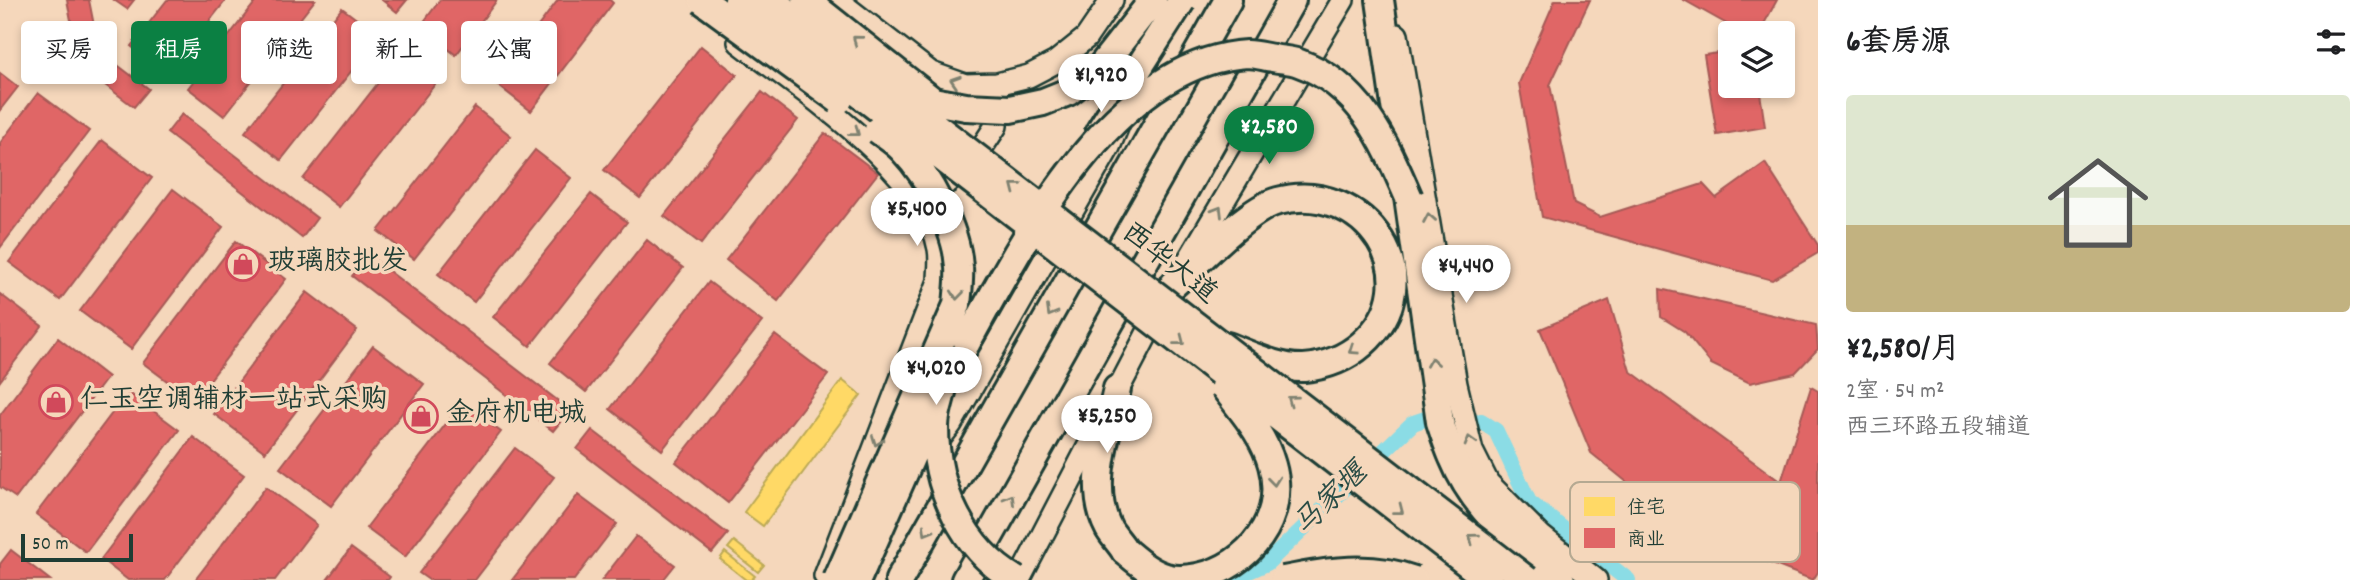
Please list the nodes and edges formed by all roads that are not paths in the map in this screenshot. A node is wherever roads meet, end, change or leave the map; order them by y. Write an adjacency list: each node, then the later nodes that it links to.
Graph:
1 (685, 0): 24 (main road, one-way to 24)
2 (702, 0): 17 (highway, bridge)
3 (738, 0): 18 (highway, 西华大道, bridge)
4 (771, 0): 18 (highway, 西华大道, bridge)
5 (799, 0): 18 (highway, bridge)
6 (806, 0): 21 (highway, one-way to 6, bridge)
7 (837, 0): 20 (main road, one-way to 7)
8 (1112, 0): 20 (main road)
9 (1153, 0): 21 (highway, bridge)
10 (1160, 0): 32 (main road)
11 (1181, 0): 23 (highway, bridge)
12 (1228, 0): 34 (highway, one-way to 34)
13 (1292, 0): 35 (highway, one-way to 13)
14 (1343, 0): 26 (main road, one-way to 14)
15 (1380, 0): 25 (highway, bridge)
16 (1393, 0): 30 (main road, one-way to 16)
17 (753, 39): 18 (highway, bridge); 22 (highway, bridge)
18 (822, 52): 19 (highway, 西华大道, bridge)
19 (862, 83): 21 (highway, bridge); 22 (highway, bridge); 27 (highway, 西华大道, bridge)
20 (997, 84): 24 (main road)
21 (933, 101)
22 (903, 149): 32 (highway, one-way to 32, bridge)
23 (1085, 154): 25 (highway, bridge); 28 (highway, bridge)
24 (911, 191): 32 (main road, one-way to 32)
25 (1409, 198): 41 (highway, one-way to 25)
26 (1174, 284): 27 (highway, one-way to 27, bridge); 29 (main road)
27 (1211, 352): 29 (highway, one-way to 29, bridge); 39 (highway, 西华大道, one-way to 39, bridge); 40 (highway, 西华大道, one-way to 27, bridge)
28 (944, 384): 33 (highway, bridge); 36 (highway, bridge)
29 (1117, 389): 36 (main road)
30 (1570, 559)
31 (1574, 562): 42 (main road, one-way to 31)
32 (828, 579)
33 (857, 580)
34 (899, 580)
35 (965, 580)
36 (1018, 580)
37 (1284, 580): 38 (highway, bridge)
38 (1414, 580)
39 (1489, 580)
40 (1527, 580)
41 (1561, 580)
42 (1596, 580)

